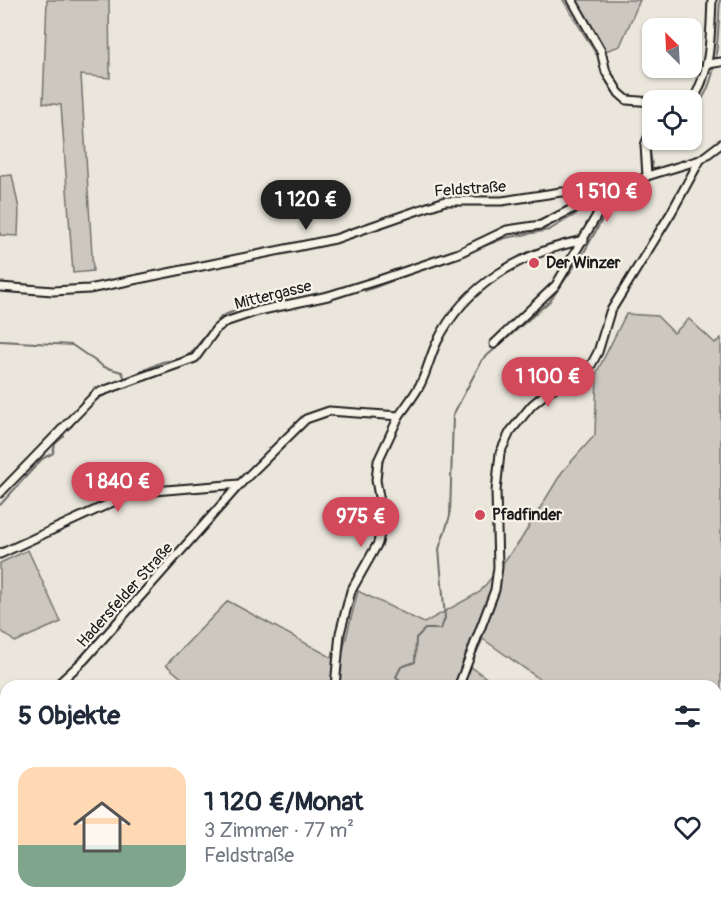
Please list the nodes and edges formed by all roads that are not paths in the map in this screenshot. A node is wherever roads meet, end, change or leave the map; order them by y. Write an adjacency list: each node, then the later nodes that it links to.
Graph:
1 (572, 0): 5 (street)
2 (712, 0): 3 (street)
3 (715, 64): 4 (street)
4 (699, 90)
5 (642, 101)
6 (721, 144): 8 (street)
7 (645, 150): 9 (street)
8 (700, 160): 9 (street); 20 (street)
9 (647, 176): 10 (street)
10 (600, 198): 11 (street); 12 (street, Feldstraße); 16 (street, Mittergasse)
11 (584, 240): 13 (street); 14 (street)
12 (0, 287)
13 (494, 344)
14 (399, 416): 15 (street, Hadersfelder Straße); 19 (street)
15 (240, 484): 17 (street); 18 (street, Hadersfelder Straße)
16 (0, 493)
17 (0, 554)
18 (62, 680)
19 (336, 680)
20 (461, 680)

